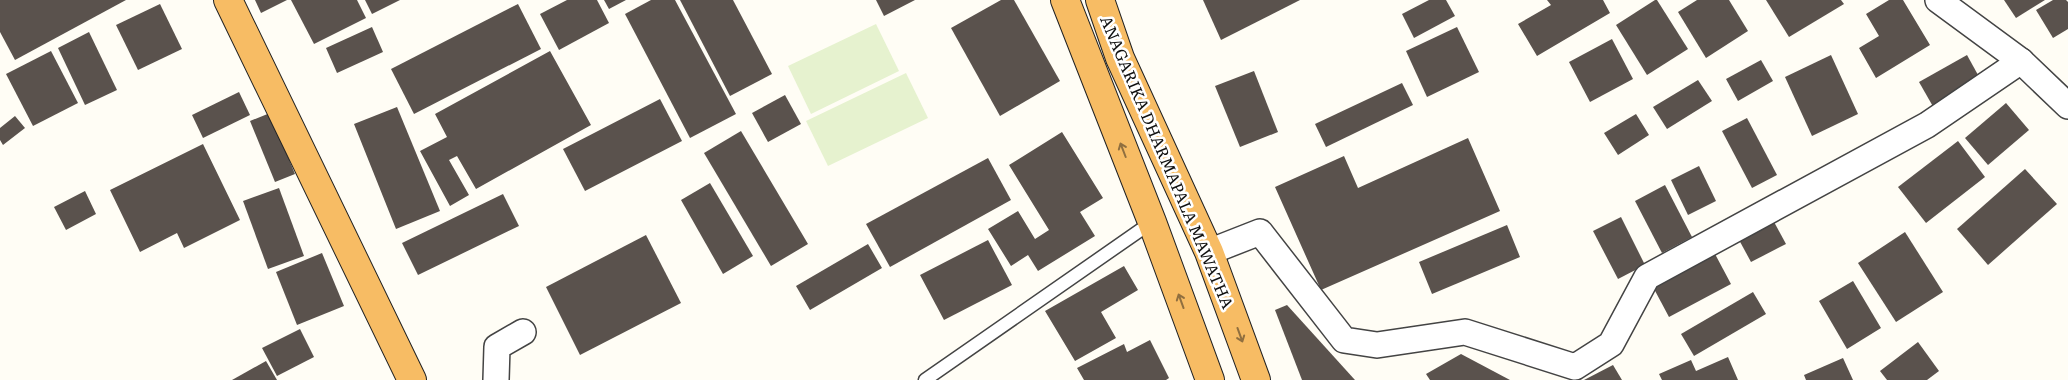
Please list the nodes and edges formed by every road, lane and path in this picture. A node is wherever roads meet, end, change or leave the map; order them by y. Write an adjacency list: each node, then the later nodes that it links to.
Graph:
1 (228, 0): 10 (highway)
2 (1065, 0): 7 (highway, ANAGARIKA DHARMAPALA MAWATHA, one-way to 2)
3 (1100, 0): 8 (highway, ANAGARIKA DHARMAPALA MAWATHA)
4 (1938, 0): 5 (street)
5 (2021, 61): 6 (street); 8 (street)
6 (2068, 106)
7 (1152, 222): 12 (lane); 13 (highway, ANAGARIKA DHARMAPALA MAWATHA, one-way to 7)
8 (1209, 252): 14 (highway, ANAGARIKA DHARMAPALA MAWATHA, one-way to 14)
9 (523, 332): 11 (street)
10 (412, 380)
11 (496, 380)
12 (924, 380)
13 (1210, 380)
14 (1256, 380)

